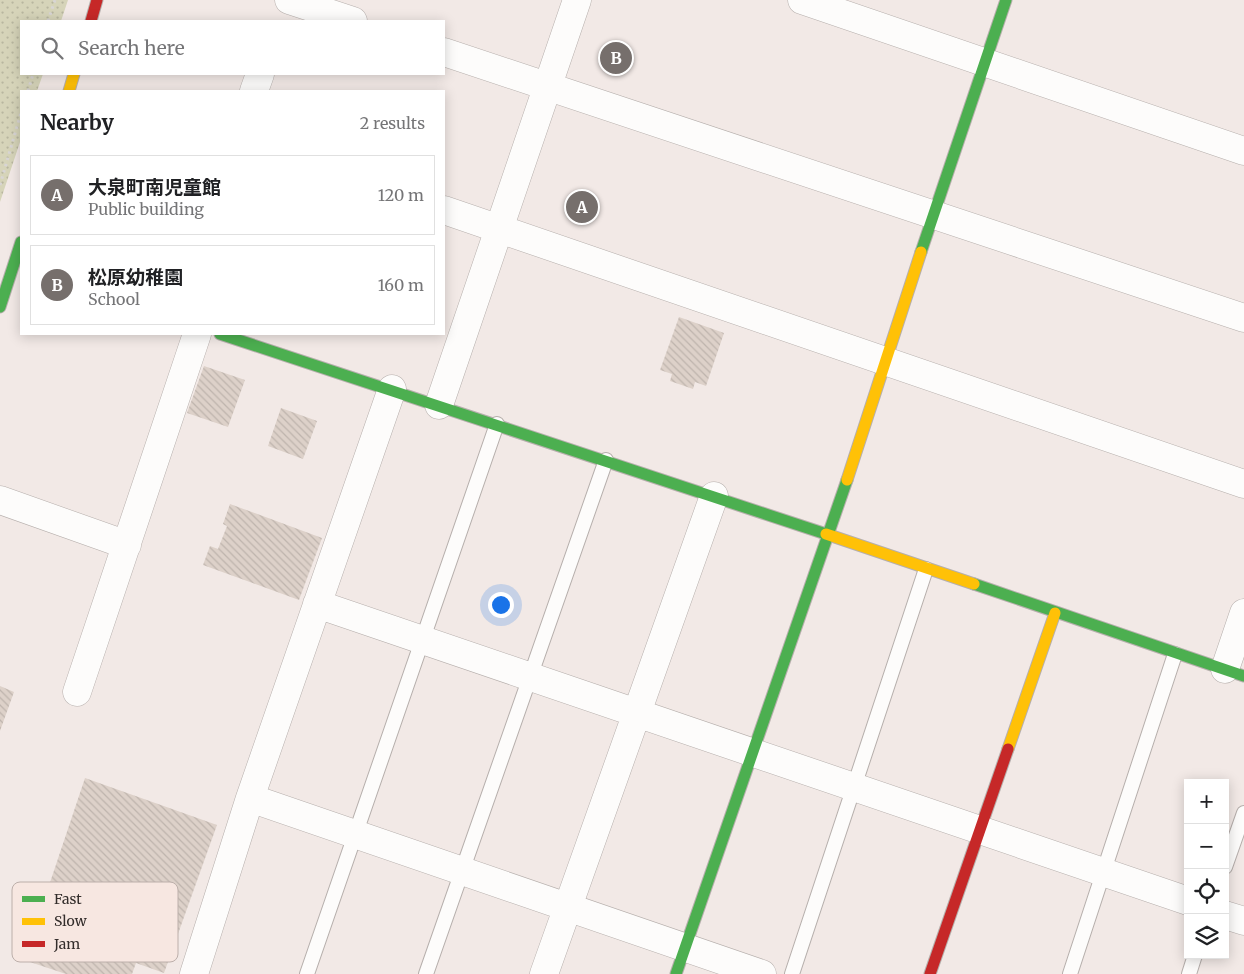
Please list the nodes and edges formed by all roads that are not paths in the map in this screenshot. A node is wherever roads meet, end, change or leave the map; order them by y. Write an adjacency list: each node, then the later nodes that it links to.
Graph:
1 (98, 0): 7 (street)
2 (285, 0): 8 (street)
3 (289, 0): 9 (street)
4 (576, 0): 14 (street)
5 (802, 0): 11 (street)
6 (1006, 0): 11 (street)
7 (91, 20)
8 (278, 20)
9 (350, 20)
10 (445, 52): 14 (street)
11 (984, 62): 17 (street); 19 (street)
12 (74, 75): 15 (street)
13 (260, 75): 16 (street)
14 (547, 86): 19 (street); 20 (street)
15 (69, 90)
16 (254, 90)
17 (1244, 151)
18 (445, 210): 20 (street)
19 (932, 214): 23 (street); 26 (street)
20 (499, 229): 26 (street); 28 (street)
21 (14, 258): 22 (street)
22 (0, 307)
23 (1244, 318)
24 (197, 335): 35 (street)
25 (223, 335): 27 (street)
26 (886, 362): 31 (street); 34 (street)
27 (392, 389): 28 (street); 37 (street)
28 (439, 405): 29 (street)
29 (497, 424): 30 (street); 40 (lane)
30 (606, 460): 32 (street); 43 (lane)
31 (1244, 484)
32 (714, 496): 34 (street); 45 (street)
33 (0, 500): 35 (street)
34 (829, 536): 36 (street); 46 (street)
35 (127, 545): 44 (street)
36 (926, 569): 39 (street); 47 (lane)
37 (317, 604): 40 (street); 48 (street)
38 (1244, 612): 42 (street)
39 (1055, 613): 41 (street); 50 (street)
40 (422, 640): 43 (street); 51 (lane)
41 (1175, 654): 42 (street); 54 (lane)
42 (1234, 672)
43 (530, 677): 45 (street); 53 (lane)
44 (77, 692)
45 (637, 713): 46 (street); 56 (street)
46 (753, 753): 47 (street); 59 (street)
47 (854, 787): 50 (street); 67 (lane)
48 (250, 798): 51 (street); 61 (street)
49 (1244, 813): 52 (lane)
50 (980, 830): 54 (street); 68 (street)
51 (355, 834): 53 (street); 62 (lane)
52 (1229, 856)
53 (462, 871): 56 (street); 63 (lane)
54 (1104, 872): 55 (street); 69 (lane)
55 (1184, 901)
56 (568, 907): 59 (street); 64 (street)
57 (1229, 916): 58 (street)
58 (1244, 921)
59 (686, 948): 65 (street); 66 (street)
60 (1194, 959): 70 (lane)
61 (194, 974)
62 (307, 974)
63 (426, 974)
64 (544, 974)
65 (676, 974)
66 (762, 974)
67 (792, 974)
68 (930, 974)
69 (1070, 974)
70 (1189, 974)

